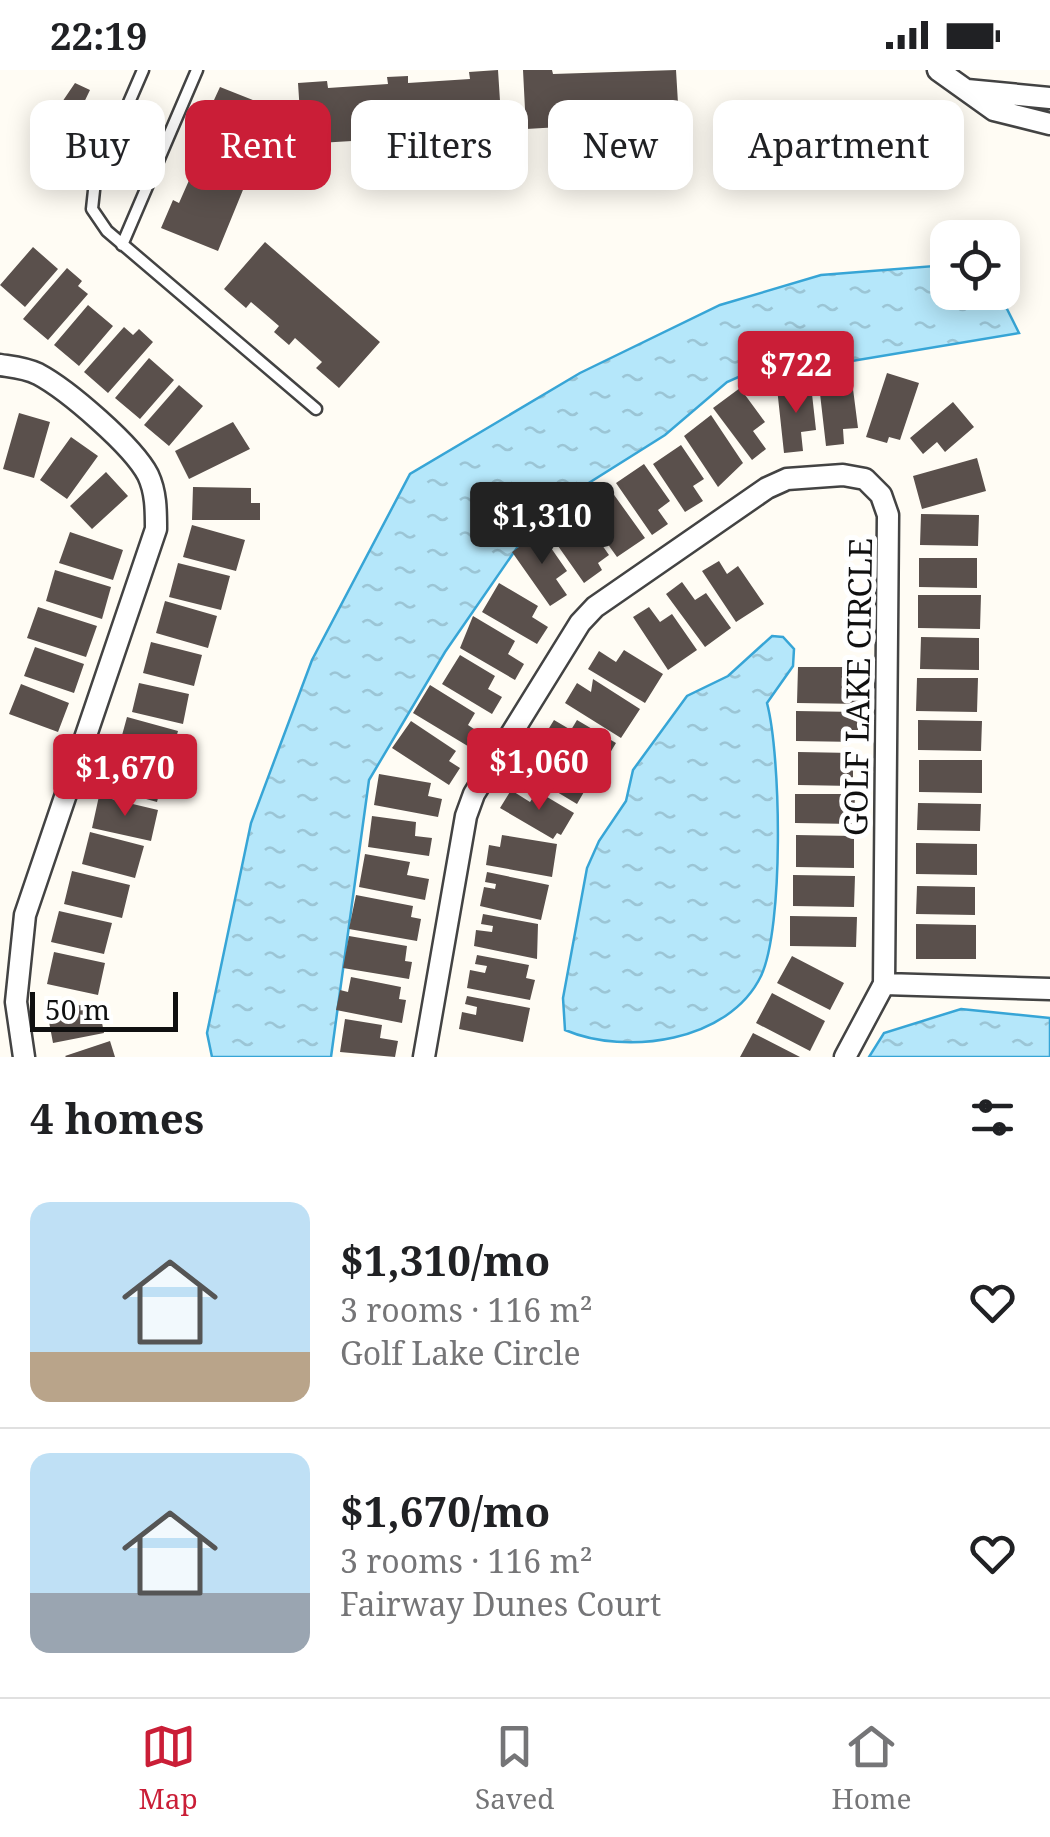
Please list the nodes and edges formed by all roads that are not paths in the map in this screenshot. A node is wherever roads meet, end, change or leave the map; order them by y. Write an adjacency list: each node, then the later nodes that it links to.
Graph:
1 (142, 70): 7 (lane)
2 (198, 70): 7 (lane)
3 (938, 70): 4 (street)
4 (966, 90): 5 (street); 6 (street)
5 (1050, 98)
6 (1050, 124)
7 (122, 244): 9 (lane)
8 (0, 365): 12 (street)
9 (316, 410)
10 (884, 984): 11 (street); 13 (street, GOLF LAKE CIRCLE); 14 (street, GOLF LAKE CIRCLE)
11 (1050, 989)
12 (24, 1057)
13 (424, 1057)
14 (845, 1057)

